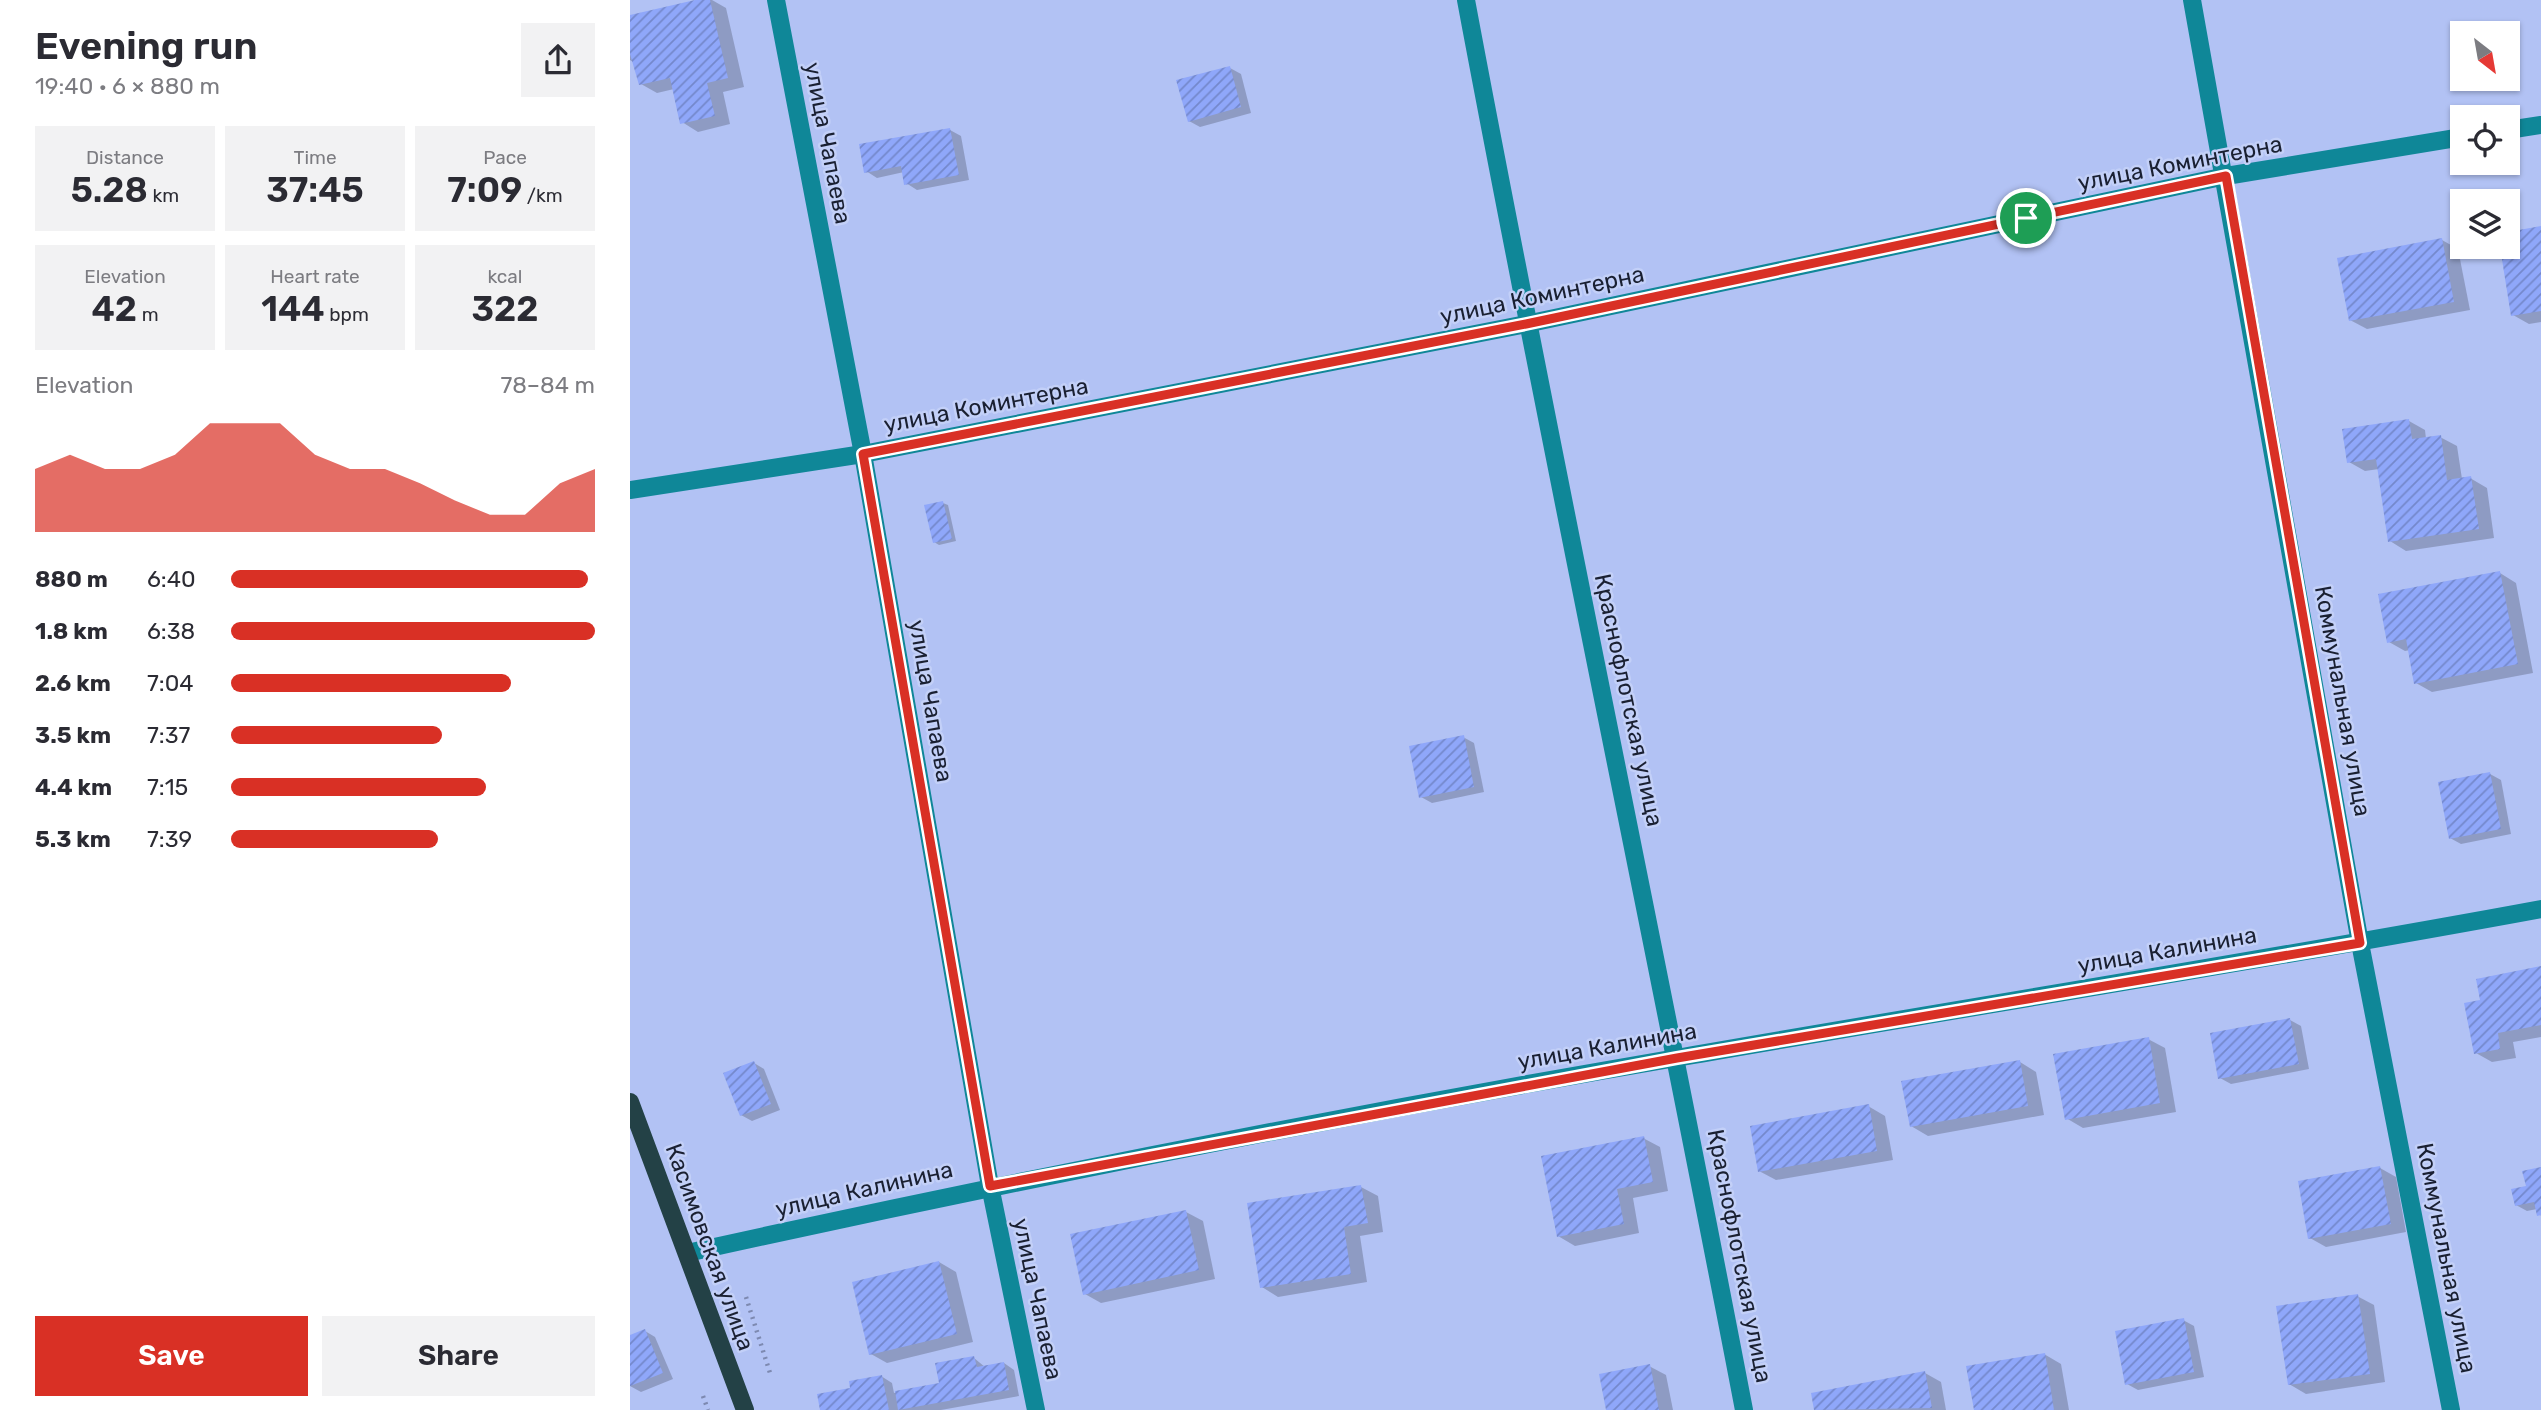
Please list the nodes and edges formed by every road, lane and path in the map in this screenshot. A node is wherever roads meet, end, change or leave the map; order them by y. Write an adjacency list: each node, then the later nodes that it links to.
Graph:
1 (776, 0): 9 (street, улица Чапаева)
2 (1466, 0): 8 (street, Краснофлотская улица)
3 (2192, 0): 7 (street, Коммунальная улица)
4 (2541, 125): 5 (street)
5 (2520, 128)
6 (2450, 140): 7 (street, улица Коминтерна)
7 (2226, 176): 8 (street, улица Коминтерна); 12 (street, Коммунальная улица)
8 (1526, 324): 9 (street, улица Коминтерна); 13 (street, Краснофлотская улица)
9 (863, 454): 10 (street, улица Коминтерна); 16 (street, улица Чапаева)
10 (630, 490)
11 (2541, 909): 12 (street, улица Калинина)
12 (2360, 943): 13 (street, улица Калинина); 25 (street, Коммунальная улица)
13 (1677, 1058): 16 (street, улица Калинина); 24 (street, Краснофлотская улица)
14 (630, 1102): 15 (main road, Касимовская улица)
15 (635, 1132): 17 (main road, Касимовская улица)
16 (990, 1186): 17 (street, улица Калинина); 23 (street, улица Чапаева)
17 (687, 1253): 22 (main road, Касимовская улица)
18 (746, 1297): 19 (path)
19 (770, 1373)
20 (703, 1396): 21 (path)
21 (708, 1410)
22 (745, 1410)
23 (1036, 1410)
24 (1744, 1410)
25 (2451, 1410)

